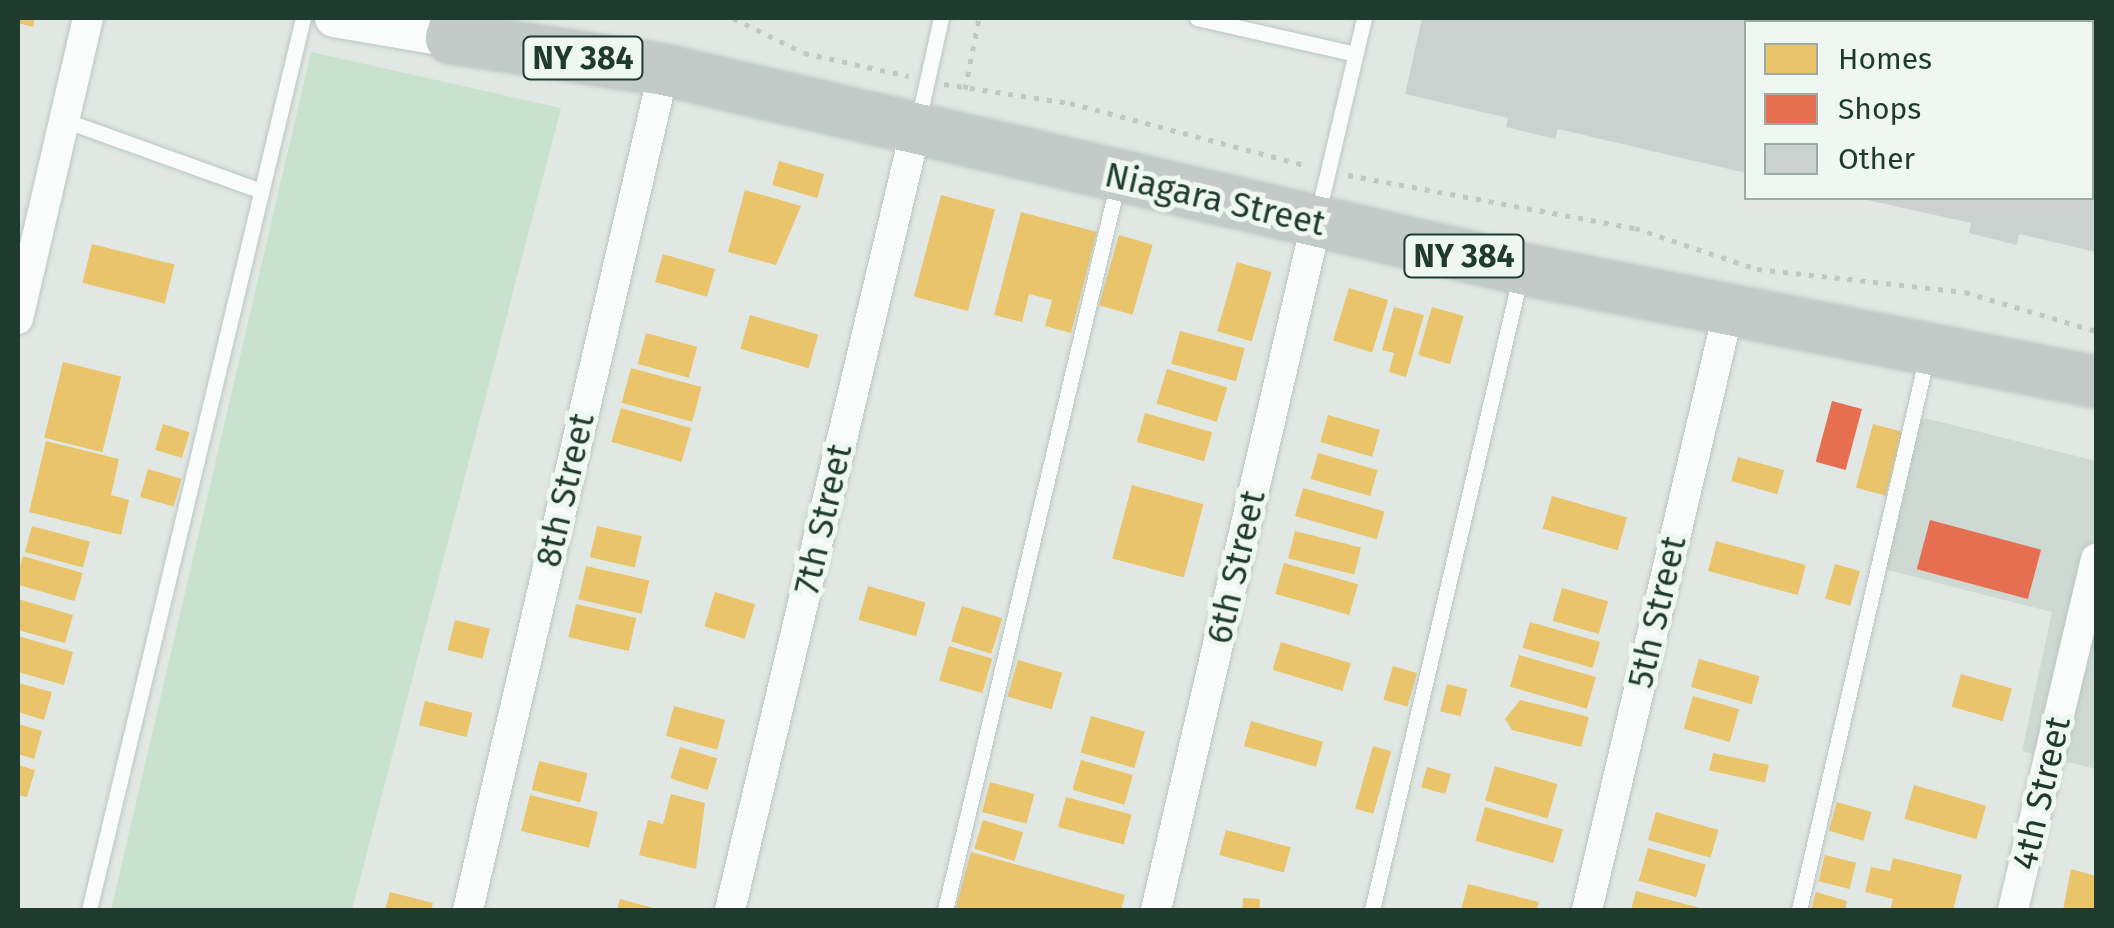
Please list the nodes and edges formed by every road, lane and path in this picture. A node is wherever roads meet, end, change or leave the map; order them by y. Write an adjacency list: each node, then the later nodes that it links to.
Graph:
1 (88, 18): 16 (street)
2 (303, 18): 21 (lane)
3 (334, 18): 9 (street, Niagara Street)
4 (732, 18): 13 (path)
5 (942, 18): 17 (lane)
6 (978, 18): 15 (path)
7 (1197, 18): 11 (lane)
8 (1364, 18): 11 (lane)
9 (454, 28): 10 (highway, Niagara Street / NY 384)
10 (507, 31): 12 (highway, Niagara Street / NY 384)
11 (1355, 54): 22 (lane)
12 (664, 70): 17 (highway, Niagara Street / NY 384); 31 (street, 8th Street)
13 (904, 75)
14 (951, 86): 15 (path)
15 (965, 90): 18 (path)
16 (64, 120): 21 (lane); 25 (street)
17 (916, 128): 19 (highway, Niagara Street / NY 384); 32 (street, 7th Street)
18 (1297, 163)
19 (1118, 177): 22 (highway, Niagara Street / NY 384); 33 (lane)
20 (1357, 177): 26 (path)
21 (261, 191): 30 (lane)
22 (1316, 224): 23 (highway, Niagara Street / NY 384); 34 (street, 6th Street)
23 (1522, 269): 24 (highway, Niagara Street / NY 384); 35 (lane)
24 (1728, 312): 27 (highway, Niagara Street / NY 384); 36 (street, 5th Street)
25 (18, 318)
26 (2096, 331)
27 (1928, 351): 28 (highway, Niagara Street / NY 384); 37 (lane)
28 (2096, 382)
29 (2094, 578): 38 (street, 4th Street)
30 (89, 910)
31 (468, 910)
32 (730, 910)
33 (945, 910)
34 (1156, 910)
35 (1372, 910)
36 (1587, 910)
37 (1799, 910)
38 (2013, 910)

